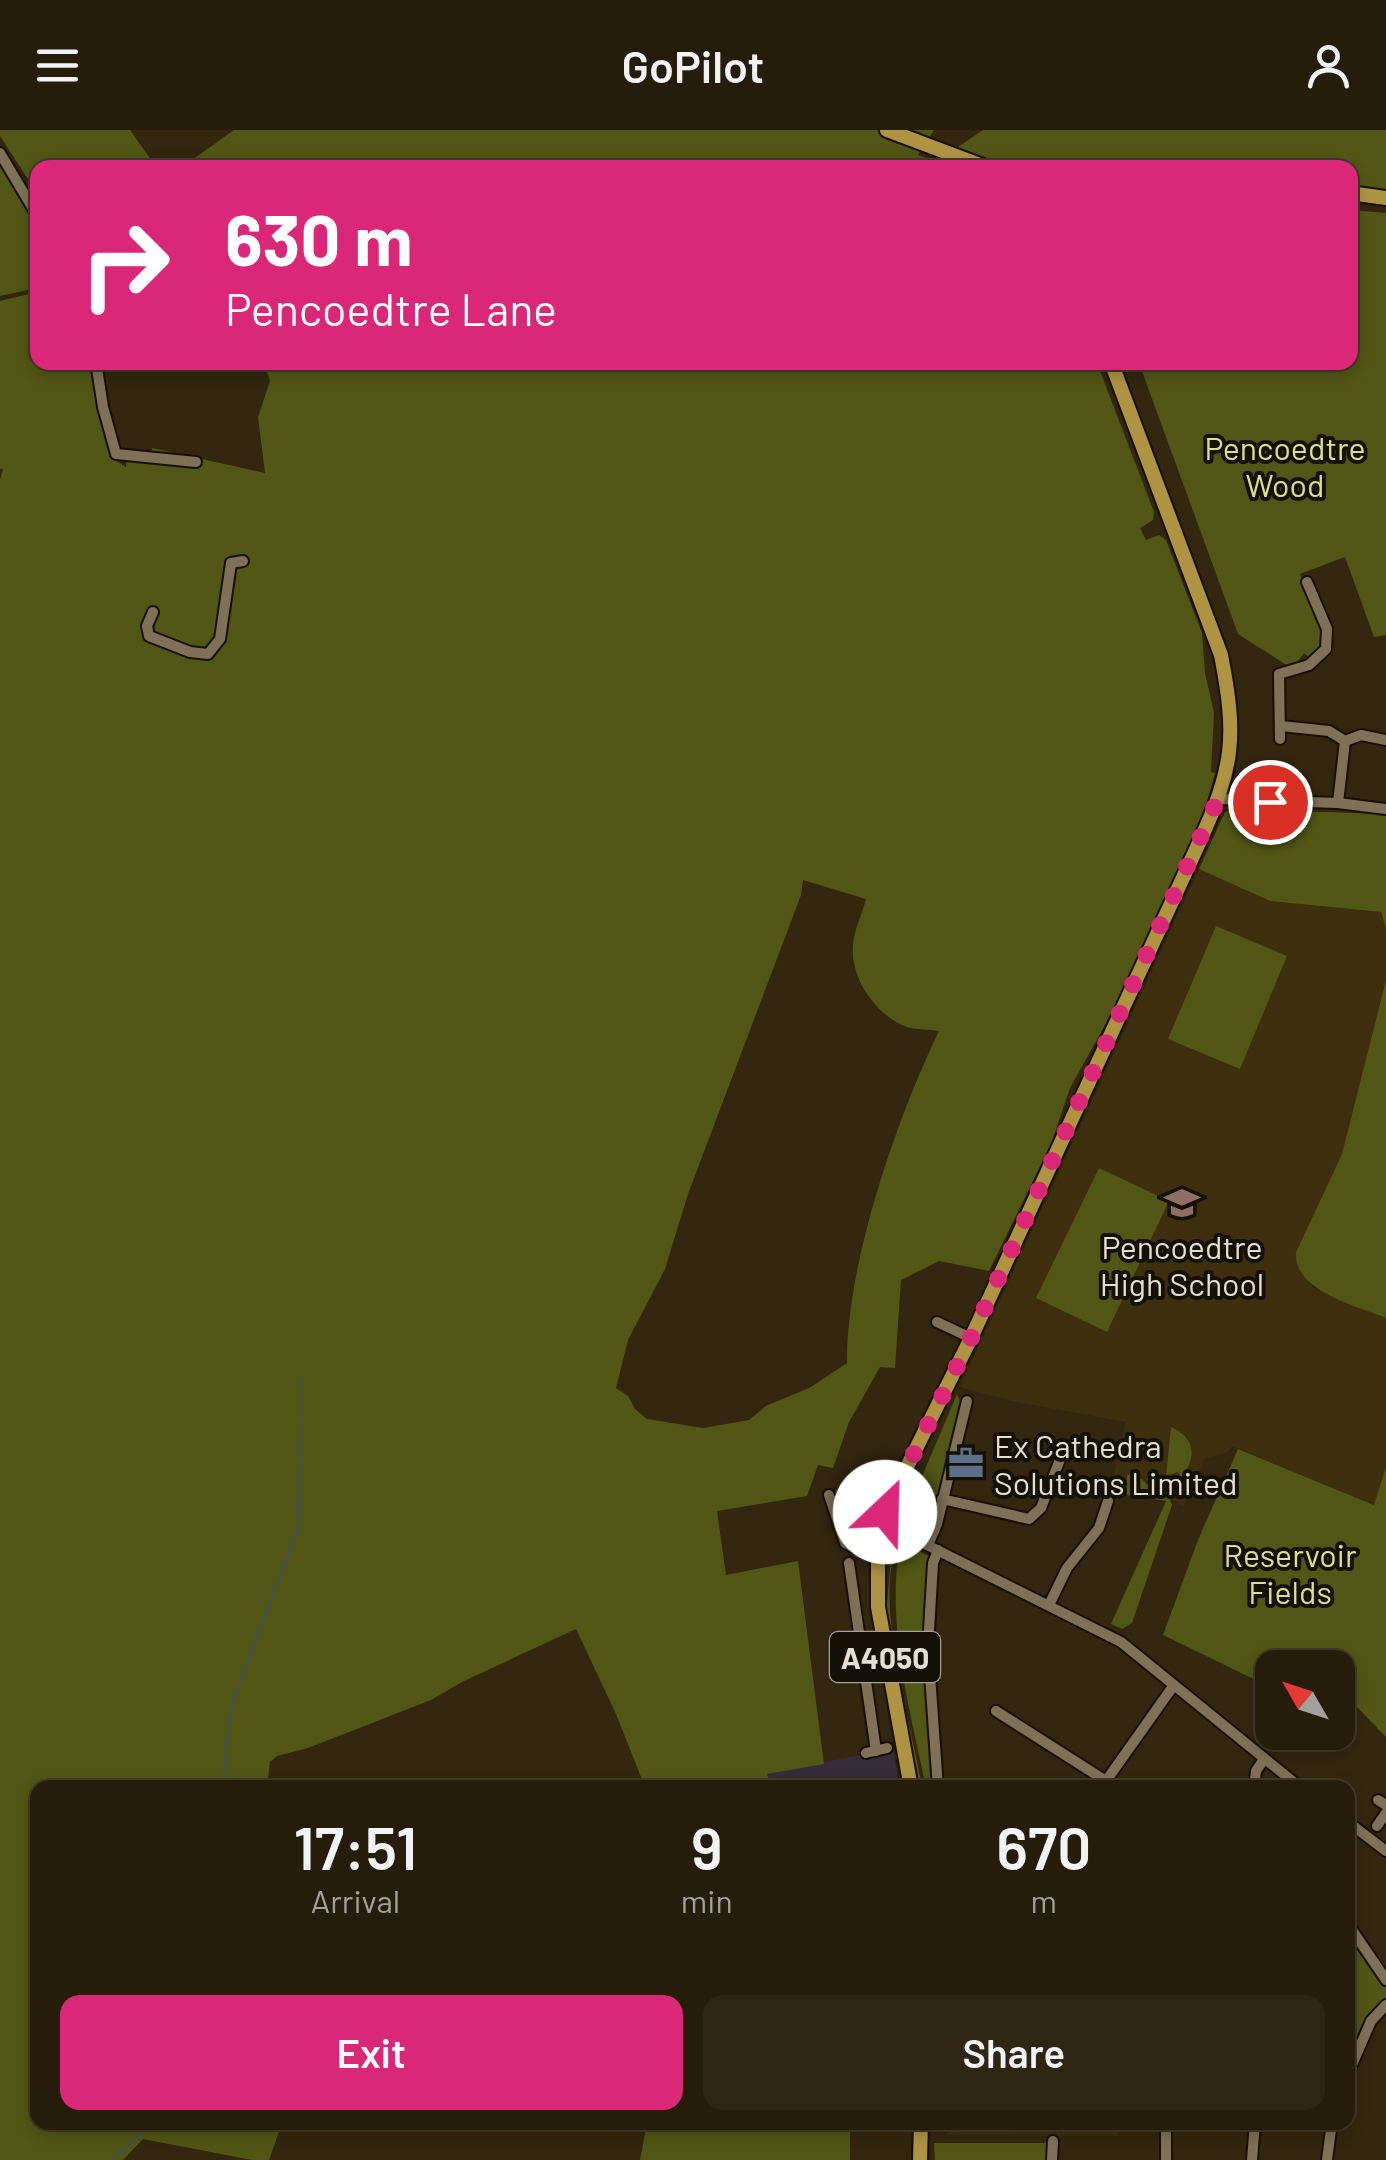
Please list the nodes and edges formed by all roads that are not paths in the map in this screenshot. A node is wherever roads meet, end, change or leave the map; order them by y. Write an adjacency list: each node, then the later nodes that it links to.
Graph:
1 (887, 130): 3 (main road)
2 (0, 153): 6 (street)
3 (966, 160)
4 (1358, 194): 5 (main road)
5 (1386, 198)
6 (30, 204)
7 (97, 370): 9 (street)
8 (1114, 370): 17 (main road, A4050)
9 (196, 462)
10 (244, 560): 12 (street)
11 (1307, 582): 13 (street)
12 (152, 612)
13 (1281, 726): 14 (street); 16 (street)
14 (1280, 739)
15 (1386, 740): 16 (street)
16 (1345, 742): 18 (street)
17 (1218, 799): 18 (street); 21 (main road, A4050)
18 (1338, 803): 19 (street)
19 (1386, 809)
20 (937, 1322): 21 (street)
21 (971, 1338): 27 (main road, A4050)
22 (967, 1401): 25 (street)
23 (1061, 1457): 25 (street)
24 (829, 1495): 29 (street)
25 (942, 1500): 28 (street)
26 (1108, 1501): 31 (street)
27 (886, 1525): 28 (street); 29 (main road, A4050)
28 (933, 1547): 31 (street); 39 (street)
29 (880, 1548): 32 (main road, A4050)
30 (849, 1563): 33 (street)
31 (1049, 1605): 34 (street)
32 (884, 1652): 33 (street); 38 (main road, A4050)
33 (862, 1656): 36 (street)
34 (1174, 1685): 37 (street); 41 (street)
35 (996, 1711): 40 (street)
36 (876, 1751)
37 (1264, 1759): 42 (street); 43 (street)
38 (909, 1780)
39 (937, 1780)
40 (1098, 1780)
41 (1107, 1780)
42 (1255, 1780)
43 (1291, 1780)
44 (1386, 1813): 45 (street)
45 (1377, 1826)
46 (1355, 1827): 47 (street)
47 (1386, 1851)
48 (1355, 1940): 49 (street)
49 (1386, 1980)
50 (1386, 2005): 51 (street)
51 (1355, 2058)
52 (920, 2130): 57 (main road)
53 (1166, 2130): 59 (street)
54 (1254, 2130): 60 (street)
55 (1331, 2130): 61 (street)
56 (1053, 2140): 58 (street)
57 (920, 2160)
58 (1052, 2160)
59 (1166, 2160)
60 (1252, 2160)
61 (1326, 2160)

